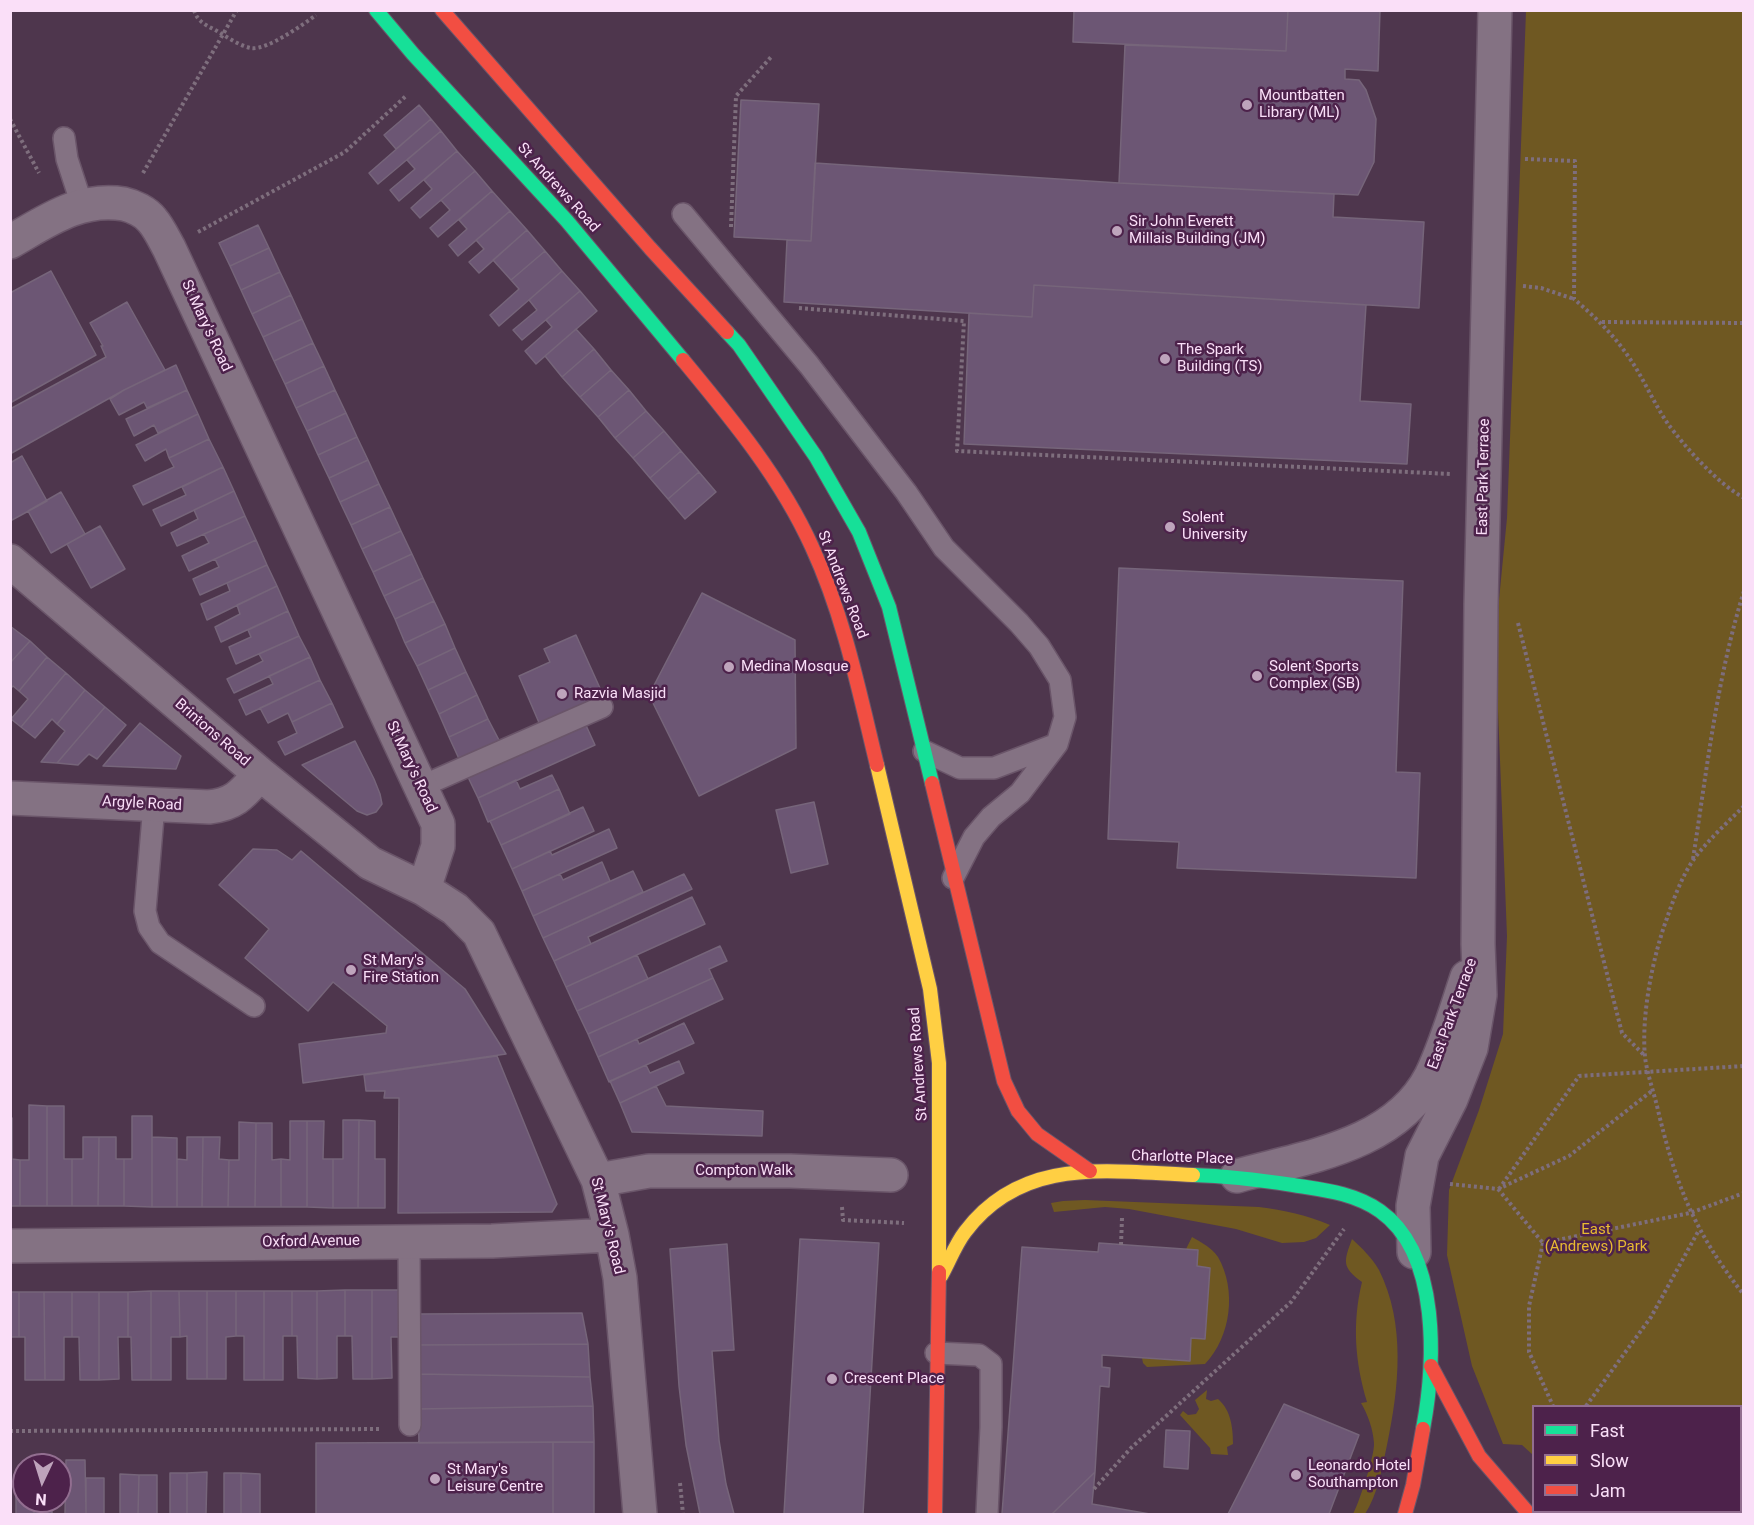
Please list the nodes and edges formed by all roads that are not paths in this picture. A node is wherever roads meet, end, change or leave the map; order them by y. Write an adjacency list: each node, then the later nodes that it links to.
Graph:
1 (442, 10): 11 (main road, St Andrews Road)
2 (1495, 10): 18 (street, East Park Terrace)
3 (371, 14): 28 (main road, St Andrews Road)
4 (64, 138): 5 (lane)
5 (71, 209): 7 (street); 13 (street, St Mary's Road)
6 (683, 214): 10 (lane)
7 (10, 242)
8 (10, 561): 12 (street, Brintons Road)
9 (602, 707): 13 (lane)
10 (1057, 744): 11 (lane); 16 (lane)
11 (924, 751): 16 (main road, St Andrews Road)
12 (260, 774): 15 (street, Argyle Road); 17 (street, Brintons Road)
13 (420, 787): 17 (street, St Mary's Road)
14 (10, 798): 15 (street, Argyle Road)
15 (154, 805): 19 (lane)
16 (953, 878): 20 (main road, St Andrews Road)
17 (424, 889): 23 (street, St Mary's Road)
18 (1478, 944): 22 (street, East Park Terrace); 27 (street, East Park Terrace)
19 (254, 1006)
20 (1090, 1171): 22 (main road, Charlotte Place); 28 (main road, Charlotte Place)
21 (891, 1174): 23 (street, Compton Walk)
22 (1237, 1176): 27 (main road, Charlotte Place)
23 (598, 1180): 24 (street, St Mary's Road)
24 (612, 1235): 25 (street, Oxford Avenue); 32 (street, St Mary's Road)
25 (409, 1241): 26 (street, Oxford Avenue); 31 (lane)
26 (10, 1246)
27 (1414, 1252): 30 (main road, Charlotte Place)
28 (939, 1281): 29 (main road, Charlotte Place)
29 (936, 1353): 33 (main road, Charlotte Place); 34 (lane)
30 (1431, 1366): 35 (main road, Charlotte Place); 36 (main road)
31 (401, 1427)
32 (640, 1515)
33 (935, 1515)
34 (987, 1515)
35 (1405, 1515)
36 (1529, 1515)

